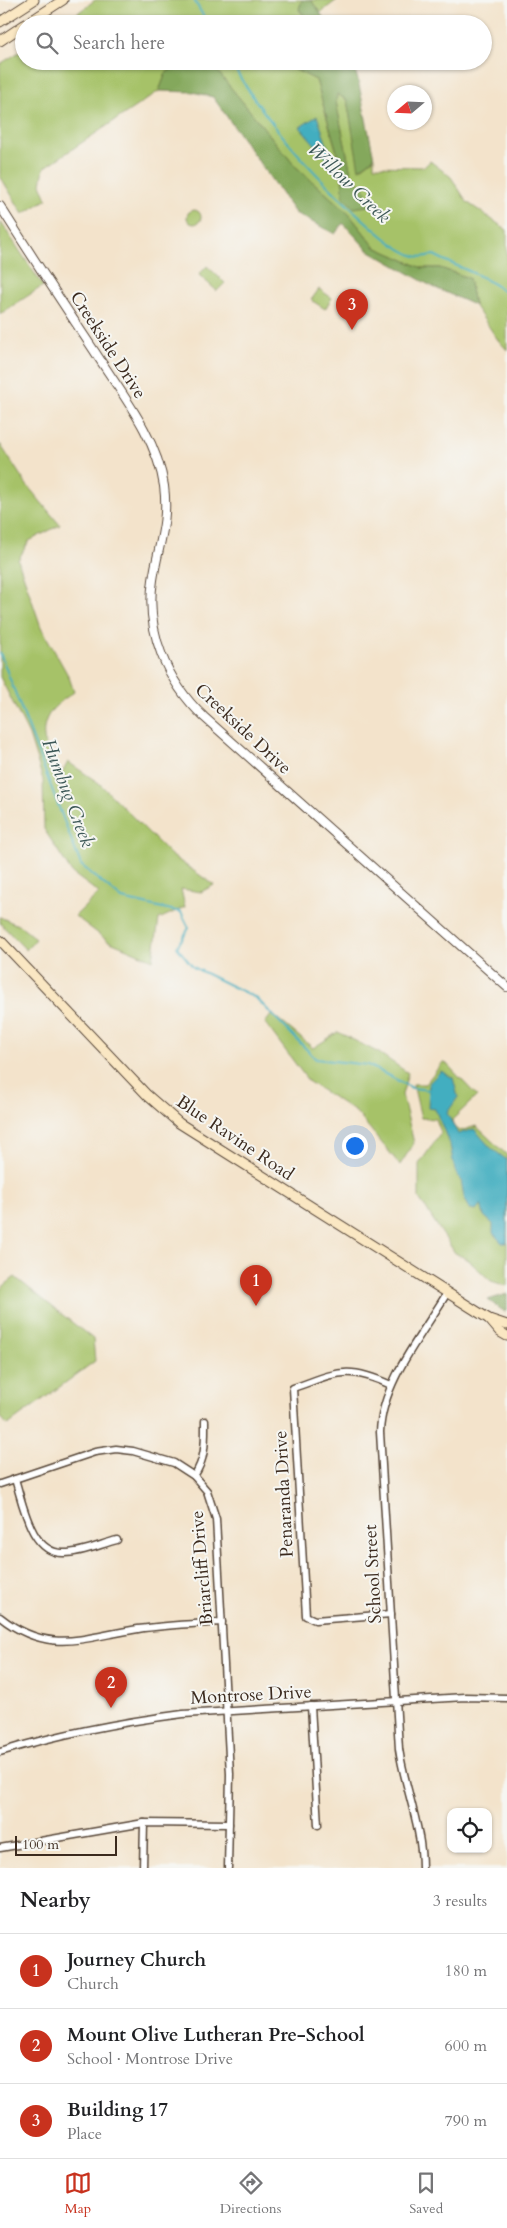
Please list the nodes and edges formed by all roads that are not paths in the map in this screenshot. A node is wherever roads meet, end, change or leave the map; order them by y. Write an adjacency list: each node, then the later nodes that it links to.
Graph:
1 (34, 0): 4 (main road)
2 (63, 0): 3 (main road)
3 (39, 15)
4 (0, 22)
5 (15, 30): 6 (main road)
6 (0, 40)
7 (0, 206): 9 (street, Creekside Drive)
8 (0, 940): 10 (main road, Blue Ravine Road)
9 (507, 987)
10 (447, 1293): 11 (main road, Blue Ravine Road); 14 (street, School Street)
11 (488, 1319): 12 (main road, Blue Ravine Road); 13 (main road, Blue Ravine Road)
12 (507, 1325)
13 (507, 1336)
14 (391, 1385): 20 (street, School Street); 20 (street, Penaranda Drive)
15 (205, 1420): 16 (street)
16 (194, 1476): 17 (street, Briarcliff Drive); 22 (street, Briarcliff Drive)
17 (15, 1479): 18 (street, Briarcliff Drive); 19 (street)
18 (0, 1484)
19 (117, 1540)
20 (391, 1614): 24 (street, School Street)
21 (0, 1617): 22 (street)
22 (222, 1622): 26 (street, Briarcliff Drive)
23 (507, 1698): 24 (street, Montrose Drive)
24 (396, 1702): 25 (street, Montrose Drive); 34 (street, School Street)
25 (311, 1706): 26 (street, Montrose Drive); 30 (street)
26 (227, 1711): 27 (street, Montrose Drive); 29 (street, Briarcliff Drive)
27 (0, 1752)
28 (144, 1823): 29 (street); 31 (street); 32 (street)
29 (229, 1824): 33 (street, Briarcliff Drive)
30 (318, 1825)
31 (0, 1848)
32 (143, 1868)
33 (228, 1868)
34 (422, 1868)

